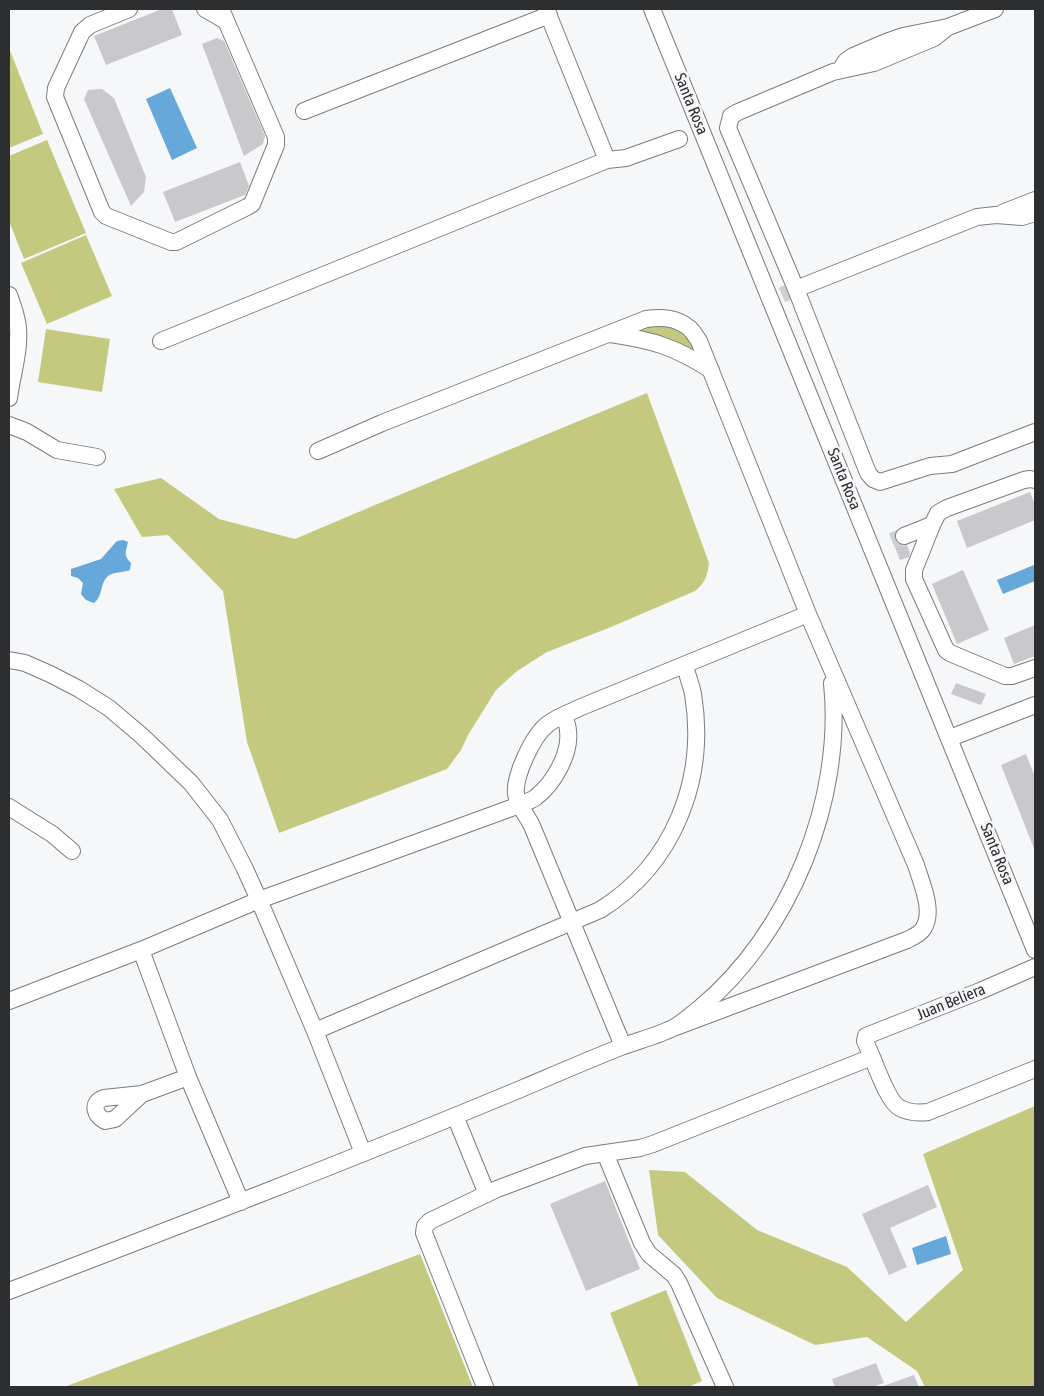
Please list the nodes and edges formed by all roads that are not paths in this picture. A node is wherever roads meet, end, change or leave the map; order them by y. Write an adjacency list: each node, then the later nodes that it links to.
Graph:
1 (129, 9): 6 (street)
2 (205, 9): 6 (street)
3 (652, 9): 34 (street, Santa Rosa)
4 (995, 9): 13 (street)
5 (547, 12): 7 (street); 9 (street)
6 (223, 15)
7 (304, 110)
8 (679, 138): 9 (street)
9 (607, 160): 16 (street)
10 (1035, 200): 12 (street)
11 (1035, 213): 12 (street)
12 (997, 215): 13 (street)
13 (796, 289): 21 (street)
14 (9, 295): 17 (street)
15 (608, 334): 18 (street); 18 (street); 22 (street)
16 (161, 341)
17 (13, 344): 19 (street)
18 (711, 370): 27 (street)
19 (9, 398)
20 (9, 425): 23 (street)
21 (1035, 432)
22 (318, 451)
23 (98, 457)
24 (1035, 480): 25 (street)
25 (932, 525): 26 (street); 30 (street)
26 (904, 536)
27 (808, 614): 29 (street); 31 (street)
28 (9, 660): 38 (street)
29 (685, 665): 33 (street); 39 (street)
30 (1035, 668)
31 (830, 669): 44 (street); 44 (street)
32 (1035, 705): 34 (street)
33 (564, 716): 35 (street); 35 (street)
34 (950, 738): 41 (street, Santa Rosa)
35 (519, 805): 38 (street); 39 (street)
36 (9, 807): 37 (street)
37 (72, 851)
38 (259, 900): 40 (street); 45 (street)
39 (573, 922): 45 (street); 46 (street)
40 (141, 950): 43 (street); 49 (street)
41 (1035, 950)
42 (1035, 967): 47 (street, Juan Beliera)
43 (10, 996)
44 (673, 1028): 46 (street)
45 (315, 1031): 52 (street)
46 (623, 1046): 51 (street)
47 (872, 1057): 48 (street); 53 (street)
48 (1035, 1069)
49 (188, 1077): 50 (street); 55 (street)
50 (142, 1094)
51 (460, 1114): 52 (street); 54 (street)
52 (363, 1153): 55 (street)
53 (605, 1153): 54 (street); 58 (street)
54 (492, 1191): 57 (street)
55 (241, 1202): 56 (street)
56 (9, 1291)
57 (485, 1387)
58 (725, 1387)

